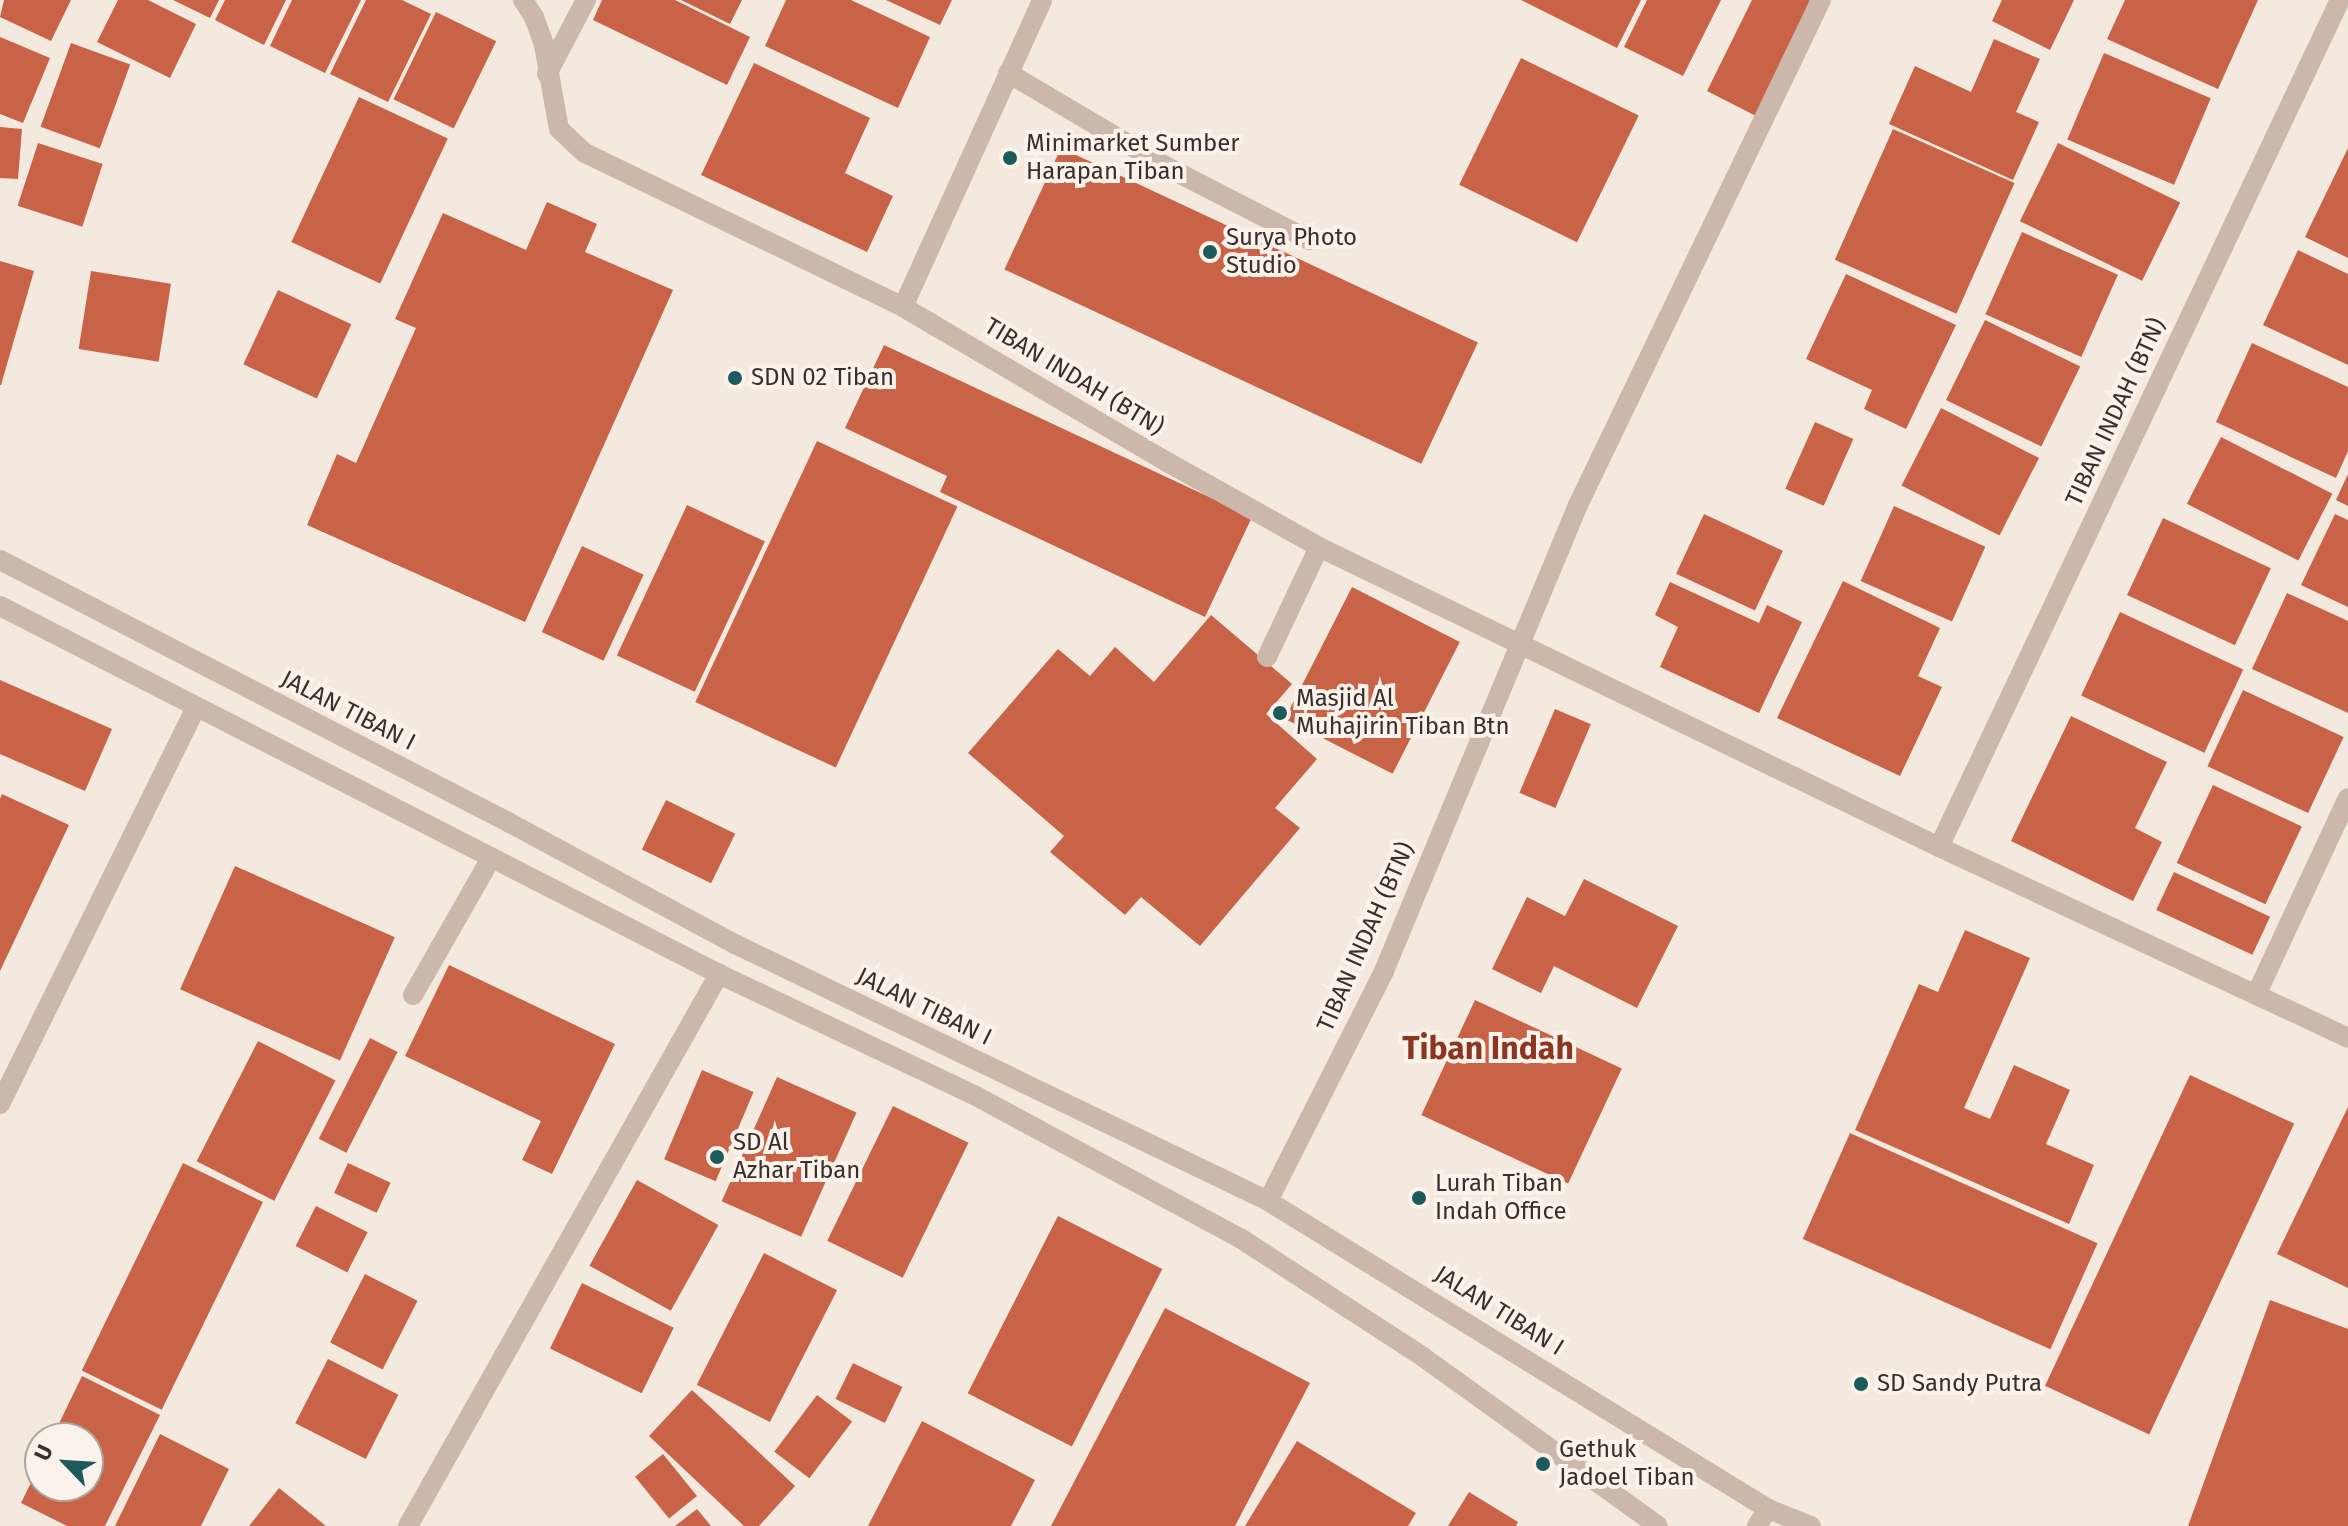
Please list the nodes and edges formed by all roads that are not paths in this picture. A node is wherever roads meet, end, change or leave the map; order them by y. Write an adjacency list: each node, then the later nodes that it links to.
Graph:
1 (523, 0): 7 (street, TIBAN INDAH (BTN))
2 (586, 0): 7 (street)
3 (1042, 0): 6 (street)
4 (1821, 0): 13 (street, TIBAN INDAH (BTN))
5 (2340, 0): 17 (street, TIBAN INDAH (BTN))
6 (1008, 73): 8 (street); 9 (street)
7 (547, 74): 9 (street, TIBAN INDAH (BTN))
8 (1309, 240)
9 (903, 307): 10 (street, TIBAN INDAH (BTN))
10 (1319, 547): 13 (street, TIBAN INDAH (BTN)); 14 (street)
11 (0, 560): 24 (street, JALAN TIBAN I)
12 (0, 606): 15 (street)
13 (1519, 645): 17 (street, TIBAN INDAH (BTN)); 24 (street, TIBAN INDAH (BTN))
14 (1267, 657)
15 (196, 707): 18 (street); 23 (street)
16 (2348, 798): 21 (street)
17 (1939, 847): 21 (street, TIBAN INDAH (BTN))
18 (491, 858): 19 (street); 20 (street)
19 (719, 974): 26 (street); 27 (street)
20 (413, 995)
21 (2256, 995): 22 (street, TIBAN INDAH (BTN))
22 (2348, 1038)
23 (0, 1104)
24 (1268, 1201): 25 (street, JALAN TIBAN I)
25 (1762, 1517): 28 (street, JALAN TIBAN I)
26 (408, 1526)
27 (1658, 1526)
28 (1811, 1526)

